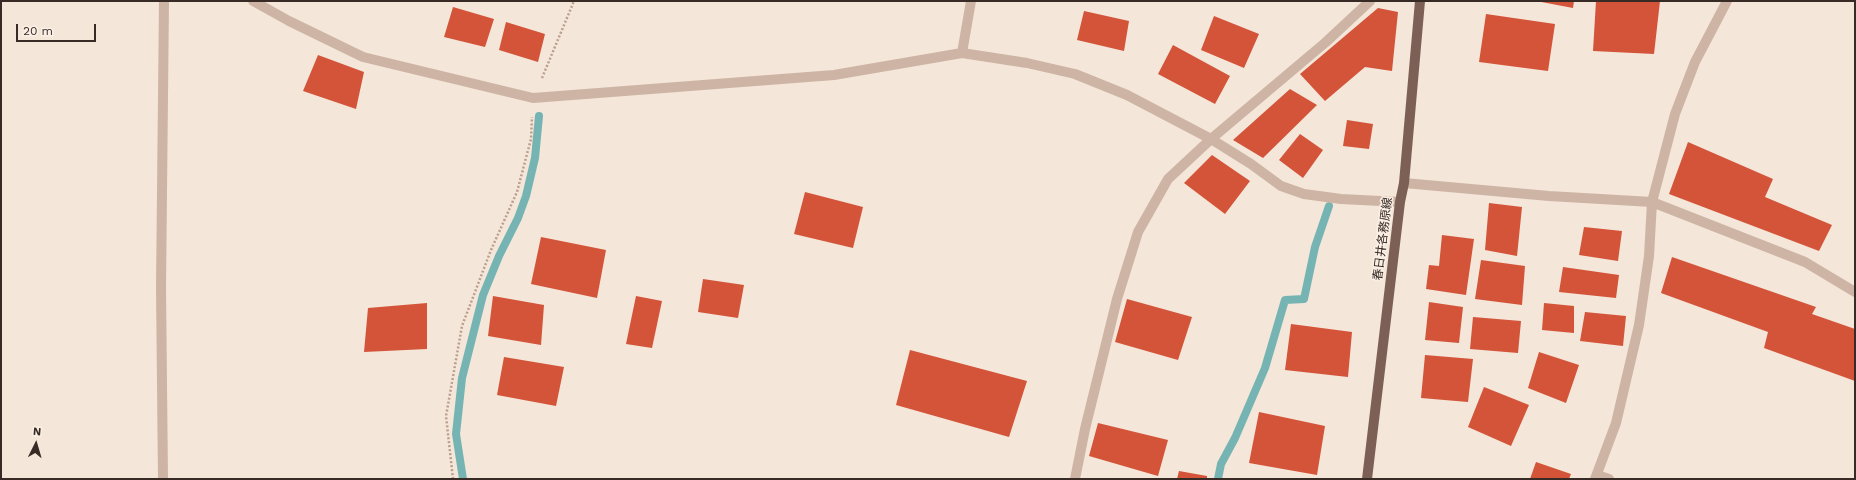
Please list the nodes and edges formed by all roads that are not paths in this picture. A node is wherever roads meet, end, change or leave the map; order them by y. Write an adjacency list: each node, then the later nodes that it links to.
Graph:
1 (164, 1): 14 (street)
2 (253, 1): 7 (street)
3 (971, 1): 7 (street)
4 (1370, 1): 8 (street)
5 (1420, 1): 9 (main road, 春日井各務原線)
6 (1727, 1): 11 (street)
7 (962, 53): 8 (street)
8 (1211, 139): 10 (street); 15 (street)
9 (1404, 183): 10 (main road, 春日井各務原線); 11 (street)
10 (1400, 202): 16 (main road, 春日井各務原線)
11 (1652, 202): 12 (street); 13 (street)
12 (1855, 292)
13 (1596, 477): 17 (street)
14 (163, 479)
15 (1075, 479)
16 (1367, 479)
17 (1609, 479)

